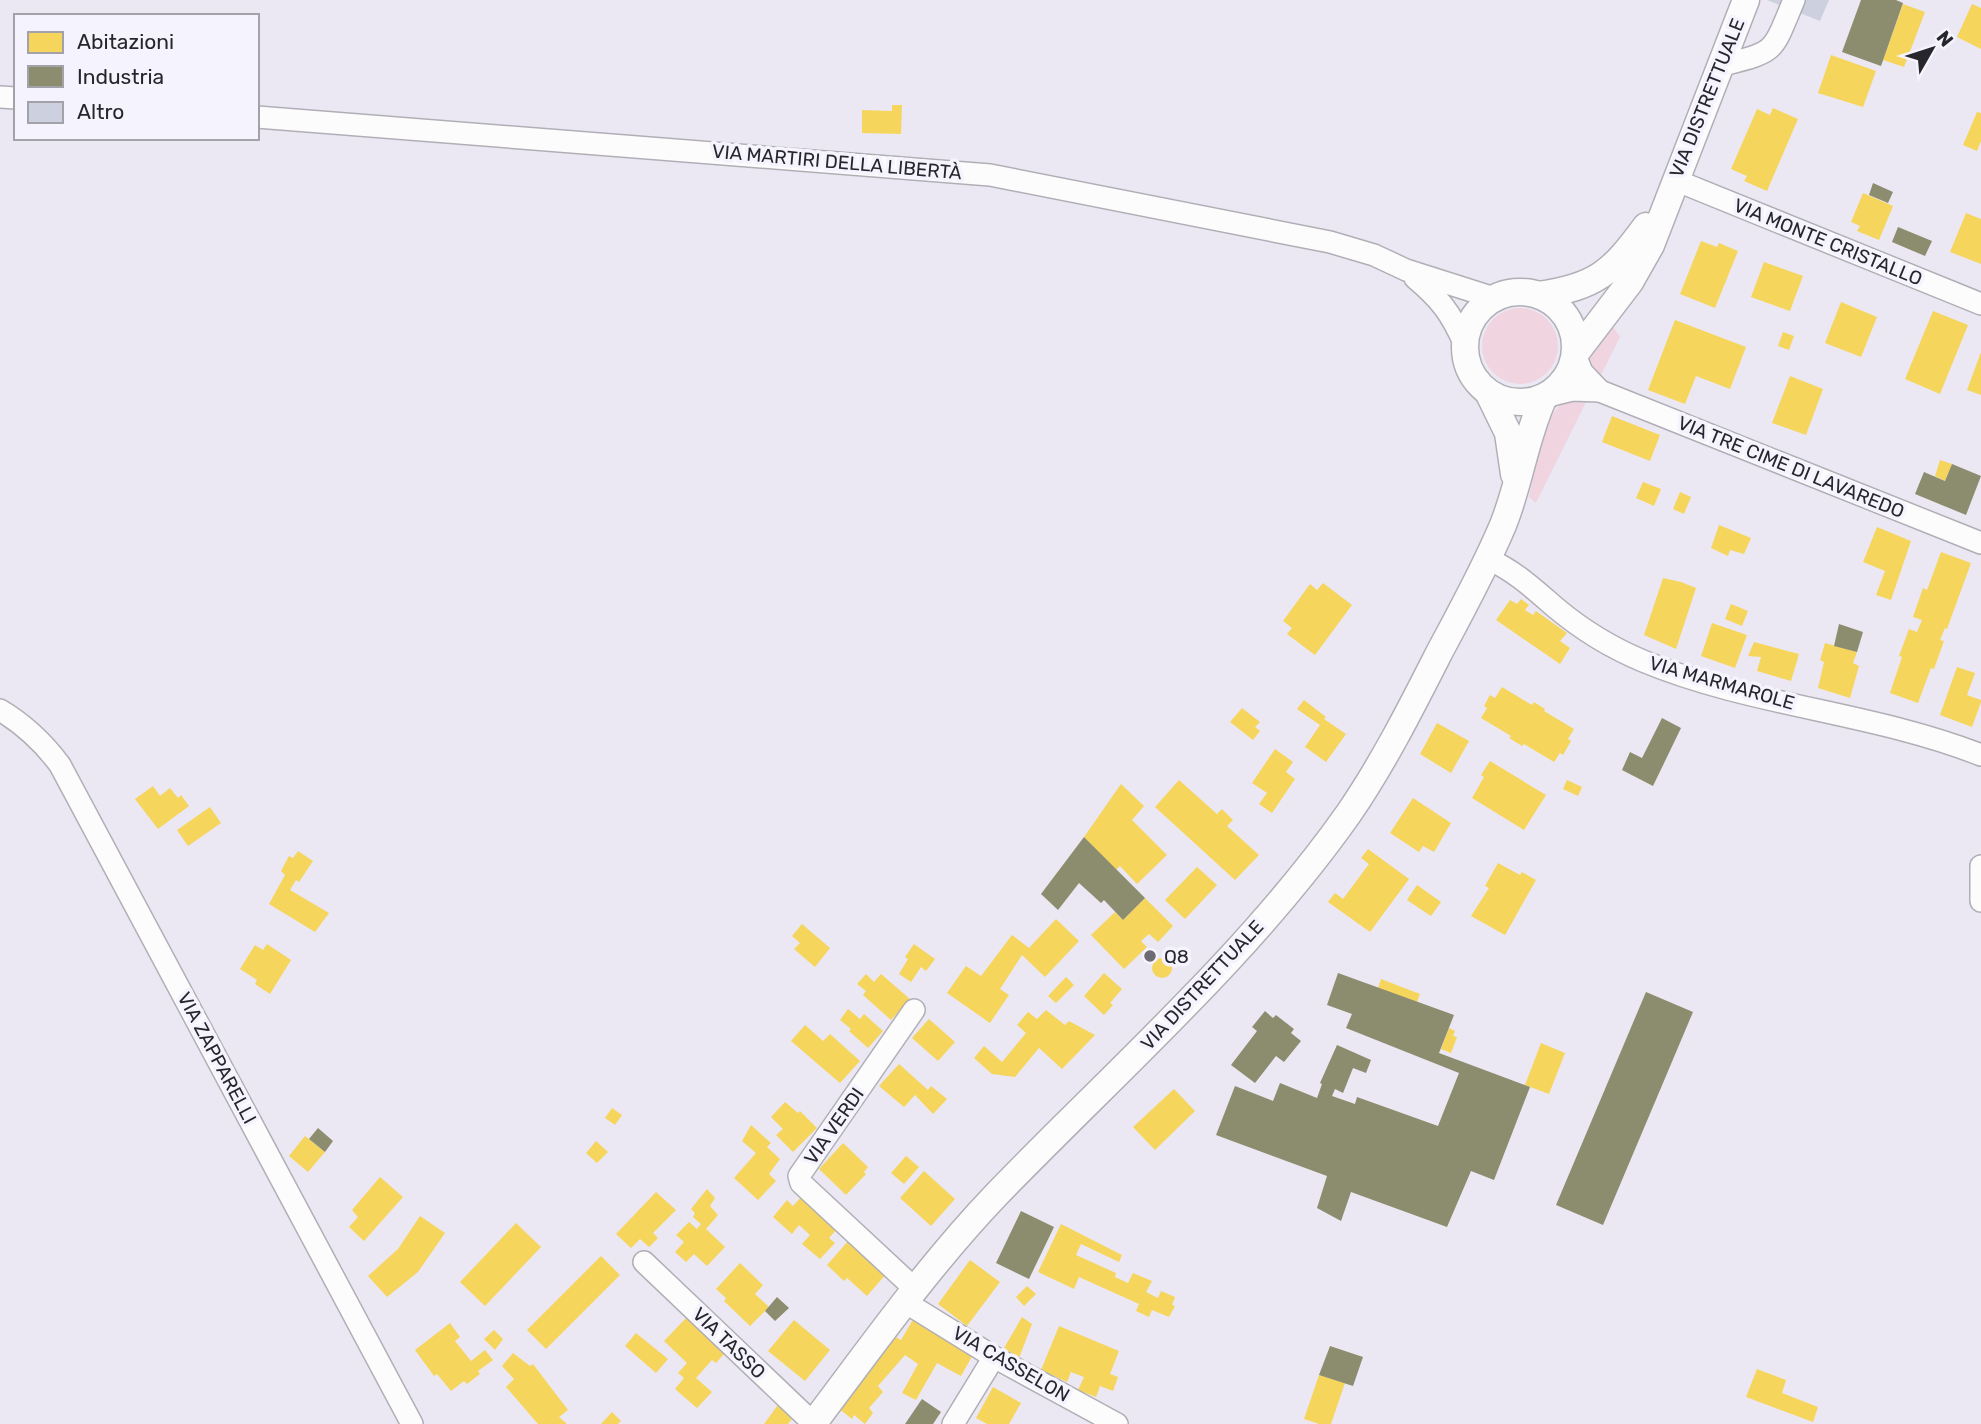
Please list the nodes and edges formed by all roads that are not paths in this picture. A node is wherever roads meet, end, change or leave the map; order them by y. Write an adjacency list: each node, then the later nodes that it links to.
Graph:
1 (1746, 0): 3 (main road, VIA DISTRETTUALE)
2 (1794, 0): 3 (street)
3 (1719, 66): 5 (main road, VIA DISTRETTUALE)
4 (259, 117): 6 (street, VIA MARTIRI DELLA LIBERTÀ)
5 (1672, 188): 7 (main road, VIA DISTRETTUALE); 9 (street, VIA MONTE CRISTALLO); 11 (main road, VIA DISTRETTUALE)
6 (1406, 270): 8 (street); 10 (street)
7 (1538, 295): 8 (main road, VIA DISTRETTUALE); 11 (main road)
8 (1494, 298): 10 (main road)
9 (1981, 304)
10 (1464, 343): 13 (main road, VIA DISTRETTUALE)
11 (1575, 354): 12 (street, VIA TRE CIME DI LAVAREDO); 14 (main road, VIA DISTRETTUALE)
12 (1600, 391): 14 (street, VIA TRE CIME DI LAVAREDO); 16 (street, VIA TRE CIME DI LAVAREDO)
13 (1489, 394): 14 (main road); 15 (main road, VIA DISTRETTUALE)
14 (1544, 397): 15 (main road, VIA DISTRETTUALE)
15 (1515, 493): 17 (main road, VIA DISTRETTUALE)
16 (1981, 543)
17 (1488, 559): 19 (street, VIA MARMAROLE); 24 (main road, VIA DISTRETTUALE)
18 (0, 710): 26 (street, VIA ZAPPARELLI)
19 (1981, 755)
20 (1981, 866): 21 (street)
21 (1981, 901)
22 (914, 1010): 24 (street, VIA VERDI)
23 (644, 1262): 27 (street, VIA TASSO)
24 (910, 1295): 25 (street, VIA CASSELON); 27 (main road, VIA DISTRETTUALE)
25 (994, 1357): 28 (street); 29 (street, VIA CASSELON)
26 (412, 1424)
27 (813, 1424)
28 (953, 1424)
29 (1117, 1424)

